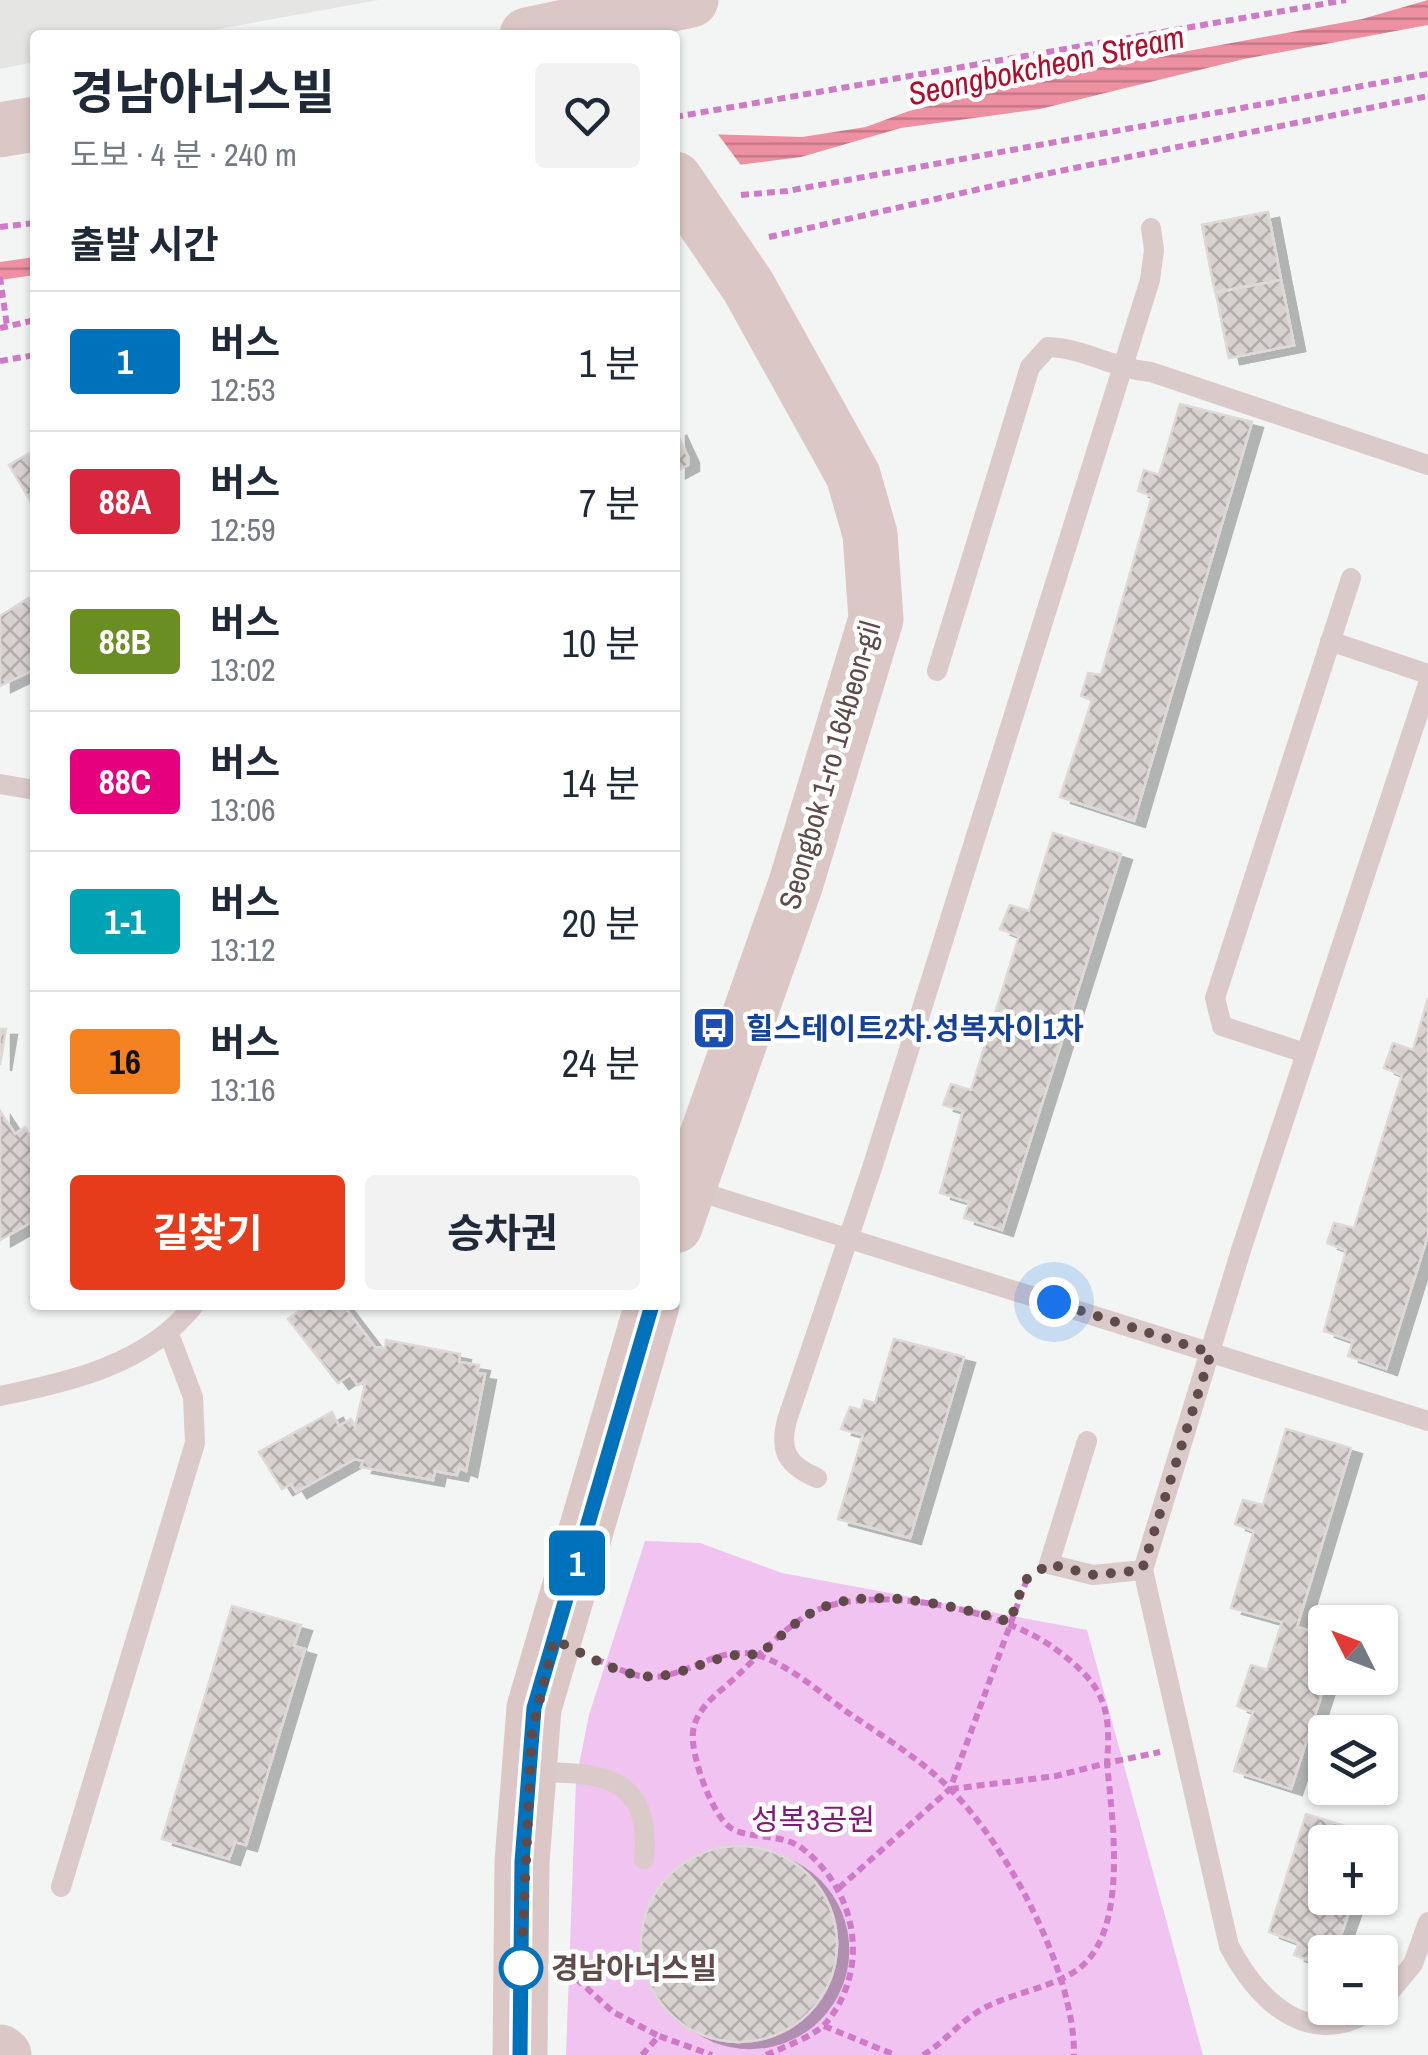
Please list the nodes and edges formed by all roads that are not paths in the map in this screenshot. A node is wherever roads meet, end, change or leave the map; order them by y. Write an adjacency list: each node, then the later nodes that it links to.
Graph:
1 (690, 0): 2 (street)
2 (554, 24)
3 (30, 125): 4 (street)
4 (0, 130)
5 (680, 184): 17 (street, Seongbok 1-ro 164beon-gil)
6 (1151, 228): 7 (lane)
7 (1120, 369): 8 (lane); 11 (lane); 19 (lane)
8 (1428, 465)
9 (1350, 578): 10 (lane)
10 (1330, 641): 12 (lane); 16 (lane)
11 (938, 672)
12 (1428, 674)
13 (1428, 684): 16 (lane)
14 (0, 784): 15 (lane)
15 (30, 789)
16 (1305, 1053): 23 (lane)
17 (680, 1196)
18 (680, 1199): 19 (lane)
19 (847, 1239): 23 (lane); 27 (lane)
20 (190, 1310): 22 (lane)
21 (651, 1310): 29 (street)
22 (169, 1334): 24 (lane); 31 (lane)
23 (1211, 1353): 25 (lane); 28 (lane)
24 (0, 1396)
25 (1428, 1421)
26 (1087, 1442): 28 (lane)
27 (817, 1478)
28 (1142, 1570): 34 (lane)
29 (528, 1772): 30 (lane); 35 (street)
30 (644, 1859)
31 (61, 1888)
32 (1428, 1922): 33 (lane)
33 (1398, 1982)
34 (1308, 2020)
35 (520, 2055)

